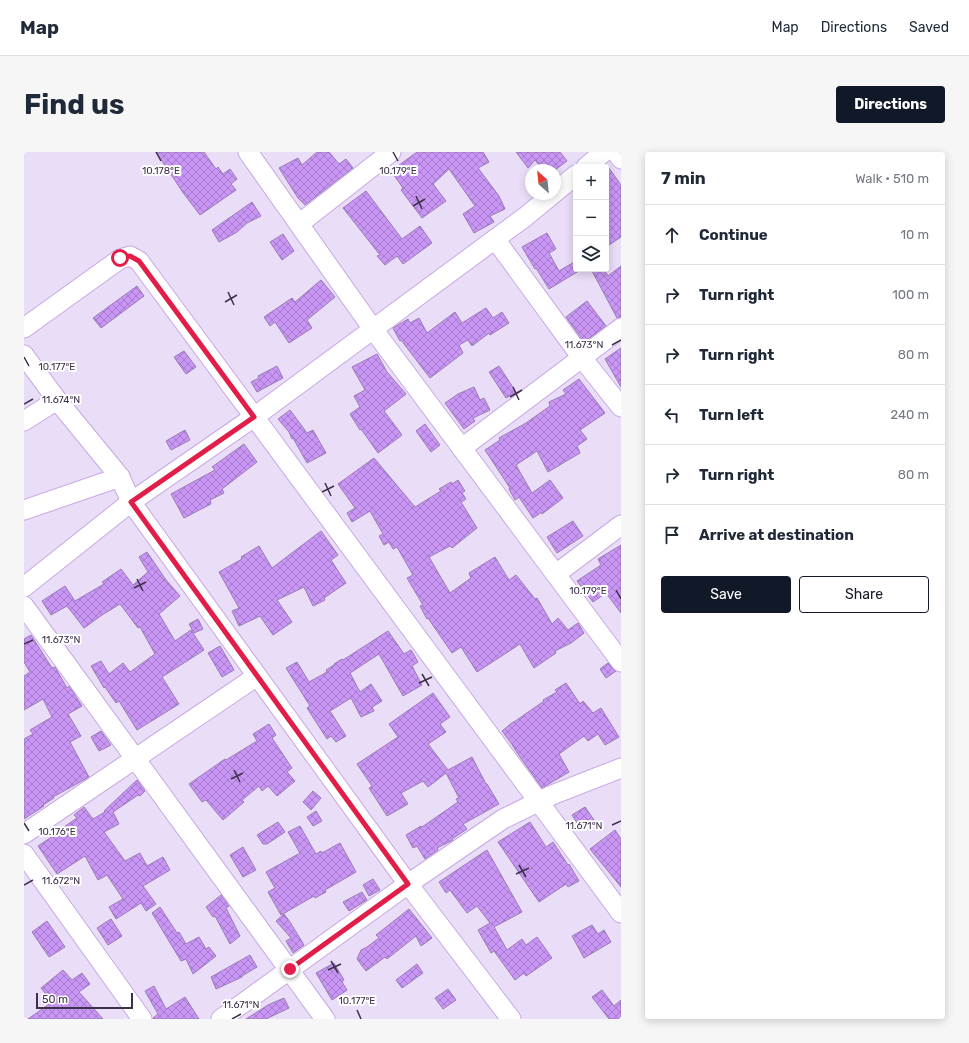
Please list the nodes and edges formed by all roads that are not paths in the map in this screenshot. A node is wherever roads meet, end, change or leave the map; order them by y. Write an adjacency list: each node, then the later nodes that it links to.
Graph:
1 (248, 152): 10 (street)
2 (391, 152): 10 (street)
3 (604, 152): 6 (street)
4 (616, 152): 5 (street)
5 (621, 159)
6 (590, 164)
7 (573, 177): 8 (street)
8 (561, 187)
9 (545, 200): 11 (street)
10 (299, 224): 14 (street)
11 (495, 239): 14 (street); 16 (street)
12 (24, 328): 19 (street)
13 (621, 328): 16 (street)
14 (373, 329): 19 (street); 21 (street)
15 (24, 355): 17 (street)
16 (582, 358): 18 (street); 21 (street)
17 (57, 400): 20 (street); 22 (street)
18 (621, 407)
19 (254, 417): 23 (street); 33 (street)
20 (24, 421)
21 (462, 448): 26 (street)
22 (120, 477): 23 (street); 24 (street)
23 (131, 502): 27 (street); 30 (street)
24 (24, 510)
25 (621, 525): 26 (street)
26 (556, 574): 29 (street)
27 (24, 587)
28 (24, 606): 31 (street)
29 (621, 661)
30 (257, 676): 31 (street); 36 (street)
31 (135, 758): 34 (street); 38 (street)
32 (621, 768): 33 (street)
33 (538, 802): 36 (street); 37 (street)
34 (24, 834)
35 (24, 854): 39 (street)
36 (408, 884): 38 (street); 42 (street)
37 (621, 913)
38 (290, 969): 40 (street); 41 (street)
39 (142, 1019)
40 (221, 1019)
41 (326, 1019)
42 (511, 1019)

